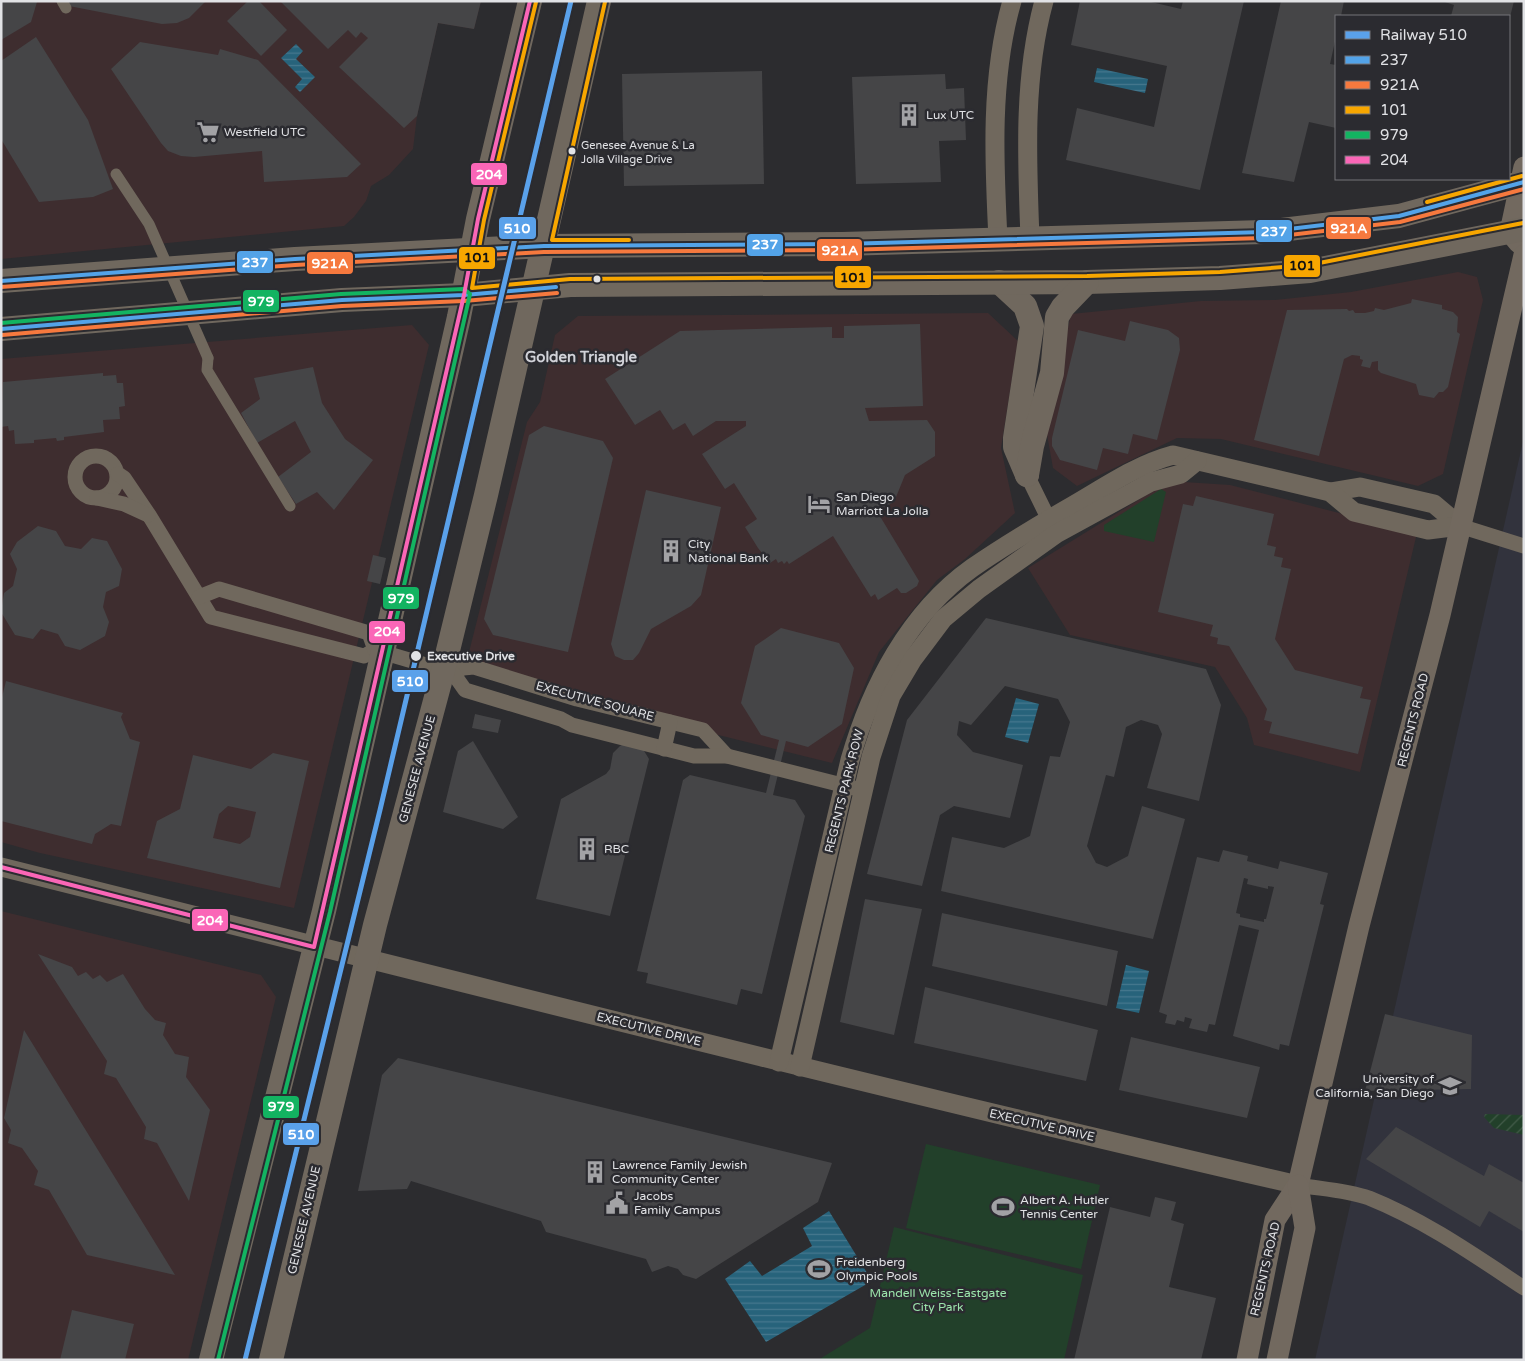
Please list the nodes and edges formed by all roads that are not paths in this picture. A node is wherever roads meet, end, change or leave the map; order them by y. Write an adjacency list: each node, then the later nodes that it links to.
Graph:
1 (530, 1): 11 (main road)
2 (599, 1): 10 (main road, GENESEE AVENUE)
3 (1012, 1): 8 (street)
4 (1044, 1): 9 (street)
5 (116, 174): 23 (street, bridge)
6 (1522, 177): 7 (main road); 9 (main road)
7 (1519, 237): 15 (main road)
8 (998, 238): 9 (main road); 10 (main road)
9 (1030, 238)
10 (544, 246): 11 (main road); 16 (main road, GENESEE AVENUE)
11 (473, 249): 13 (main road); 17 (main road)
12 (1524, 255): 25 (main road, REGENTS ROAD)
13 (1, 281)
14 (999, 282): 15 (main road); 16 (main road); 20 (main road)
15 (1088, 282): 20 (main road)
16 (535, 289): 17 (main road); 30 (main road, GENESEE AVENUE)
17 (464, 295): 18 (main road); 29 (main road)
18 (1, 329)
19 (118, 474): 22 (street); 22 (street); 24 (street)
20 (1027, 476): 26 (street)
21 (1330, 492): 25 (street, REGENTS PARK ROW); 25 (street); 26 (street, REGENTS PARK ROW)
22 (97, 498): 24 (street)
23 (290, 506)
24 (149, 515): 28 (street)
25 (1460, 526): 27 (street); 43 (main road, REGENTS ROAD)
26 (1052, 527): 36 (street, REGENTS PARK ROW); 37 (street, REGENTS PARK ROW)
27 (1524, 546)
28 (199, 597): 29 (street); 29 (street)
29 (379, 651): 30 (street, EXECUTIVE SQUARE); 39 (main road)
30 (448, 672): 31 (street, EXECUTIVE SQUARE); 33 (street, EXECUTIVE SQUARE); 40 (main road, GENESEE AVENUE)
31 (577, 699): 32 (street, EXECUTIVE SQUARE); 33 (street)
32 (670, 722): 34 (street); 35 (street, EXECUTIVE SQUARE)
33 (572, 725): 34 (street, EXECUTIVE SQUARE)
34 (664, 749): 35 (street, EXECUTIVE SQUARE)
35 (727, 756): 36 (street, EXECUTIVE SQUARE)
36 (844, 785): 37 (street, EXECUTIVE SQUARE); 41 (street, REGENTS PARK ROW)
37 (862, 790): 42 (street, REGENTS PARK ROW)
38 (1, 867): 39 (street, EXECUTIVE DRIVE)
39 (314, 947): 40 (street, EXECUTIVE DRIVE); 45 (main road)
40 (367, 960): 41 (street, EXECUTIVE DRIVE); 46 (main road, GENESEE AVENUE)
41 (779, 1062): 42 (street, EXECUTIVE DRIVE)
42 (800, 1067): 43 (street, EXECUTIVE DRIVE)
43 (1298, 1185): 44 (street); 47 (main road, REGENTS ROAD); 48 (main road, REGENTS ROAD)
44 (1524, 1288)
45 (211, 1360)
46 (271, 1360)
47 (1247, 1360)
48 (1276, 1360)

